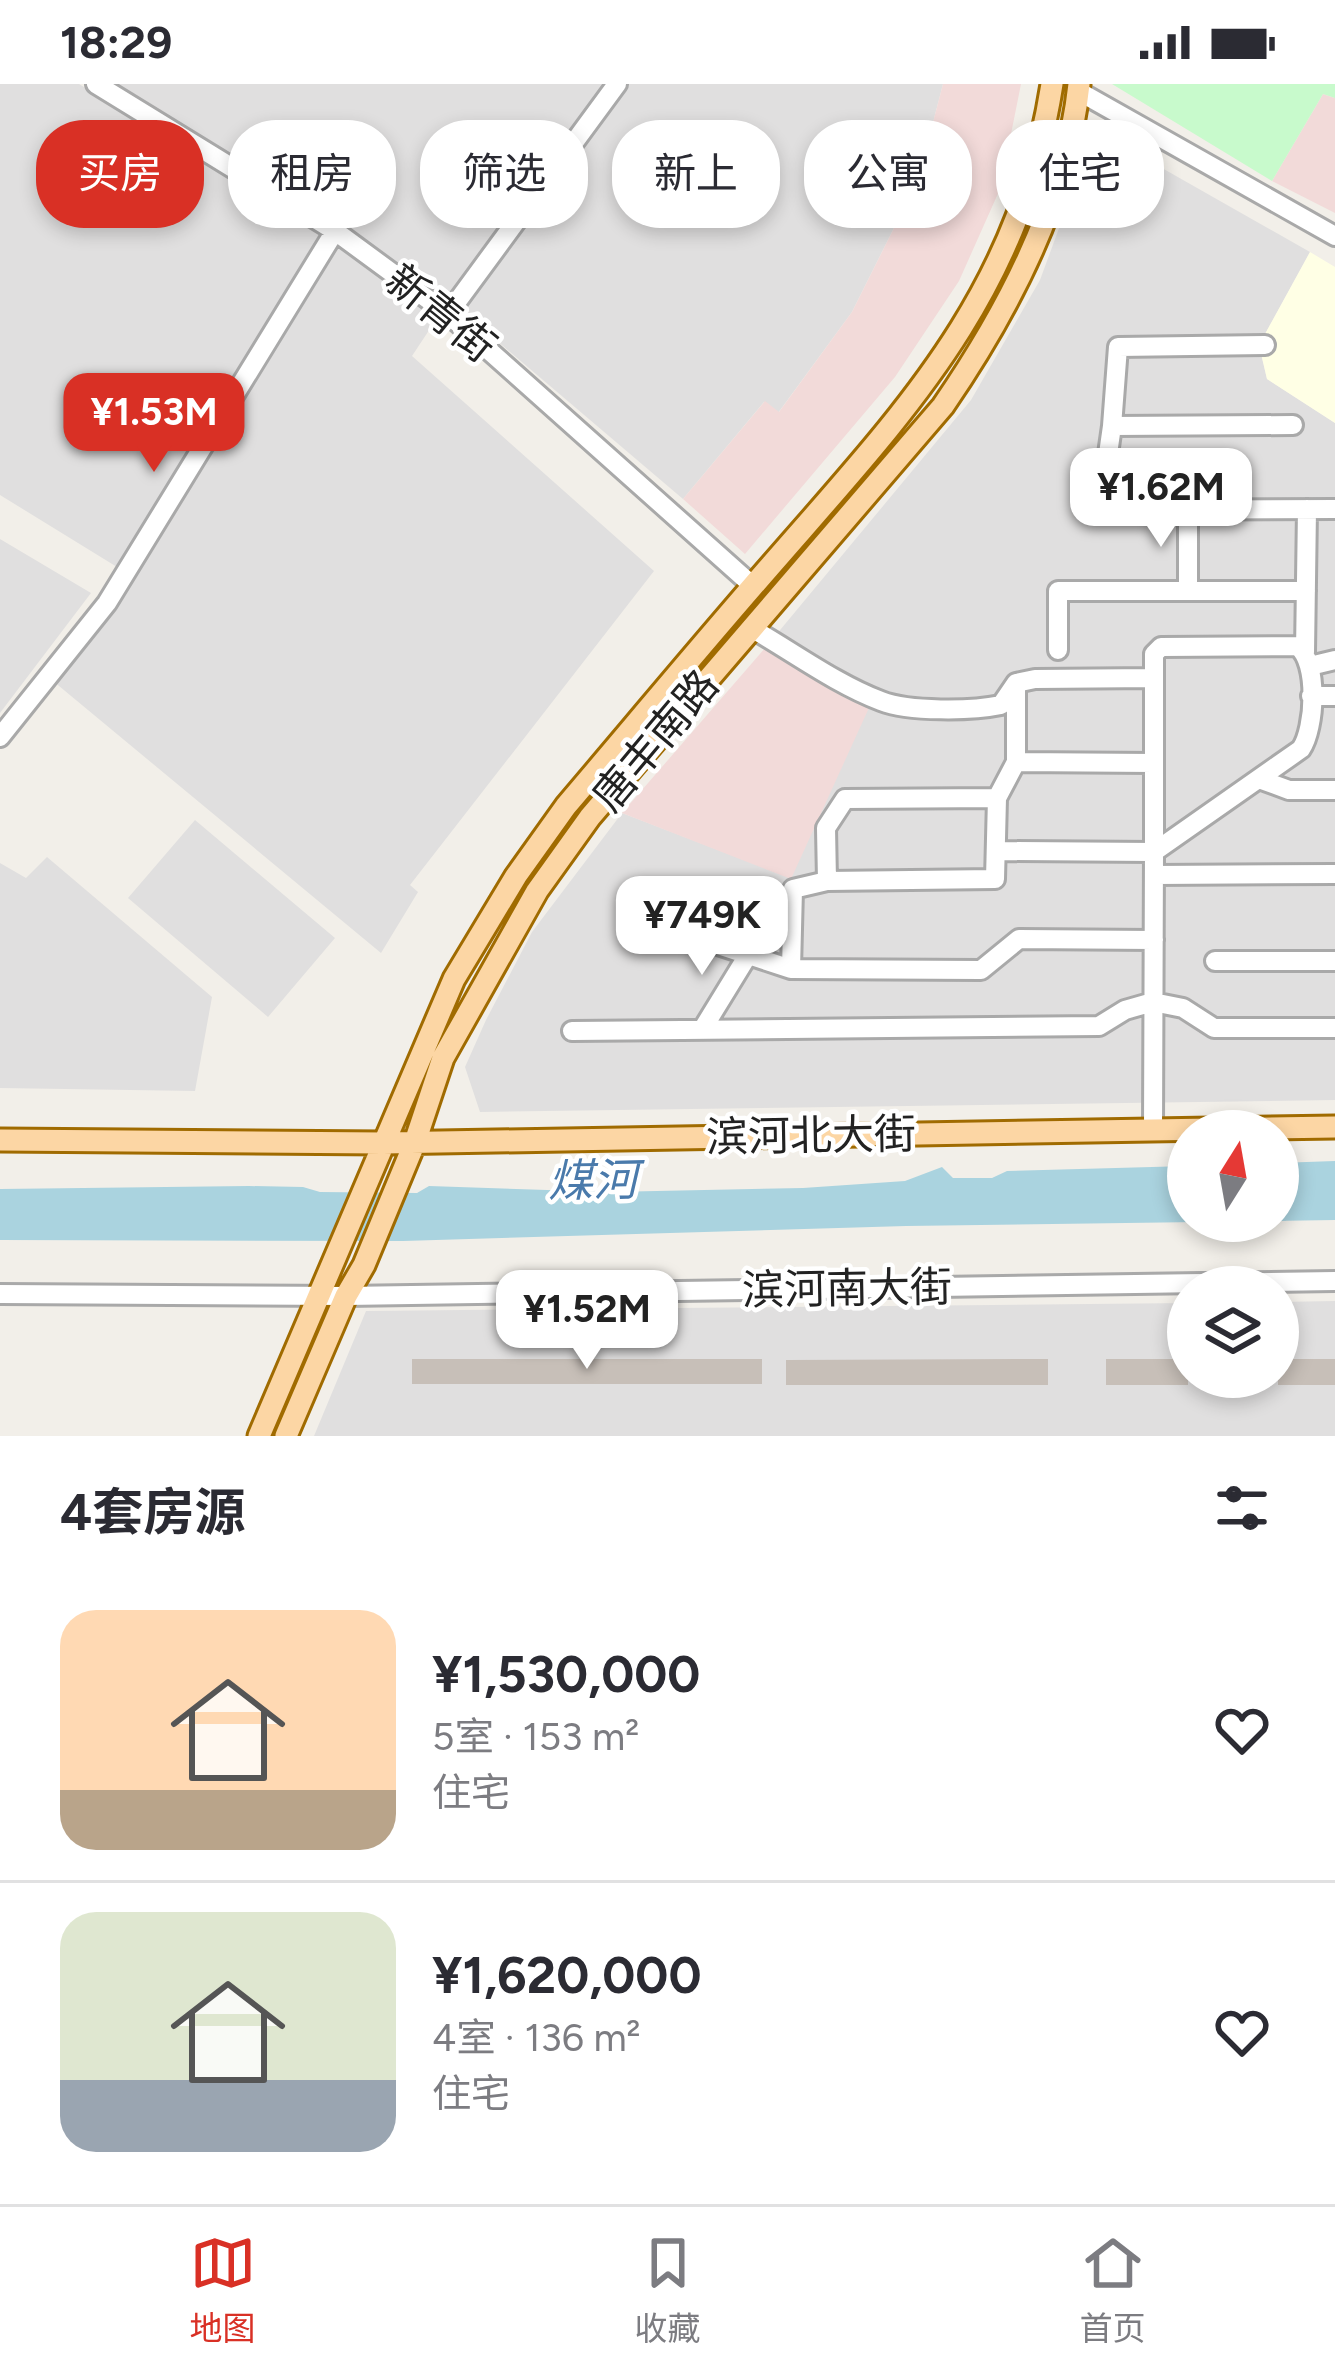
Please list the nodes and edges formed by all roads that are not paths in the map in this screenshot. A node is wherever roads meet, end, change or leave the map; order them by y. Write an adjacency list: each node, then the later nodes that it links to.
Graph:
1 (95, 84): 5 (street, 新青街)
2 (617, 84): 7 (street)
3 (1052, 84): 14 (main road, 唐丰南路)
4 (1078, 87): 6 (street); 17 (main road, 唐丰南路)
5 (335, 231): 7 (street, 新青街); 25 (street)
6 (1335, 236)
7 (448, 314): 14 (street, 新青街)
8 (1265, 345): 10 (street)
9 (1293, 424): 10 (street)
10 (1112, 426): 13 (street)
11 (1307, 509): 12 (street); 13 (street); 16 (street)
12 (1335, 509)
13 (1189, 510): 15 (street)
14 (753, 586): 50 (main road, 唐丰南路)
15 (1188, 591): 16 (street); 18 (street)
16 (1306, 591): 19 (street)
17 (751, 628): 22 (street); 49 (main road, 唐丰南路)
18 (1058, 650)
19 (1308, 659): 20 (street); 21 (street); 23 (street)
20 (1335, 660)
21 (1154, 678): 22 (street); 27 (street)
22 (1016, 683): 26 (street)
23 (1310, 696): 24 (street); 28 (street)
24 (1335, 696)
25 (0, 736)
26 (1016, 762): 27 (street); 30 (street)
27 (1154, 763): 32 (street)
28 (1258, 779): 29 (street); 32 (street)
29 (1335, 790)
30 (997, 798): 31 (street); 35 (street)
31 (998, 851): 32 (street); 35 (street)
32 (1154, 852): 34 (street)
33 (1335, 874): 34 (street)
34 (1154, 875): 37 (street)
35 (827, 881): 41 (street)
36 (648, 922): 38 (street)
37 (1154, 940): 41 (street); 42 (street)
38 (748, 955): 41 (street); 44 (street)
39 (1215, 961): 40 (street)
40 (1335, 961)
41 (791, 970)
42 (1154, 1002): 43 (street); 44 (street); 47 (street)
43 (1335, 1028)
44 (702, 1030): 45 (street)
45 (572, 1031)
46 (1335, 1127): 47 (main road, 滨河北大街)
47 (1153, 1129): 49 (main road, 滨河北大街)
48 (0, 1140): 50 (main road, 滨河北大街)
49 (415, 1142): 50 (main road, 滨河北大街); 54 (main road, 唐丰南路)
50 (383, 1143): 53 (main road, 唐丰南路)
51 (1335, 1281): 54 (street, 滨河南大街)
52 (0, 1294): 53 (street, 滨河南大街)
53 (318, 1296): 54 (street, 滨河南大街); 55 (main road, 唐丰南路)
54 (346, 1296): 56 (main road, 唐丰南路)
55 (259, 1436)
56 (286, 1436)

